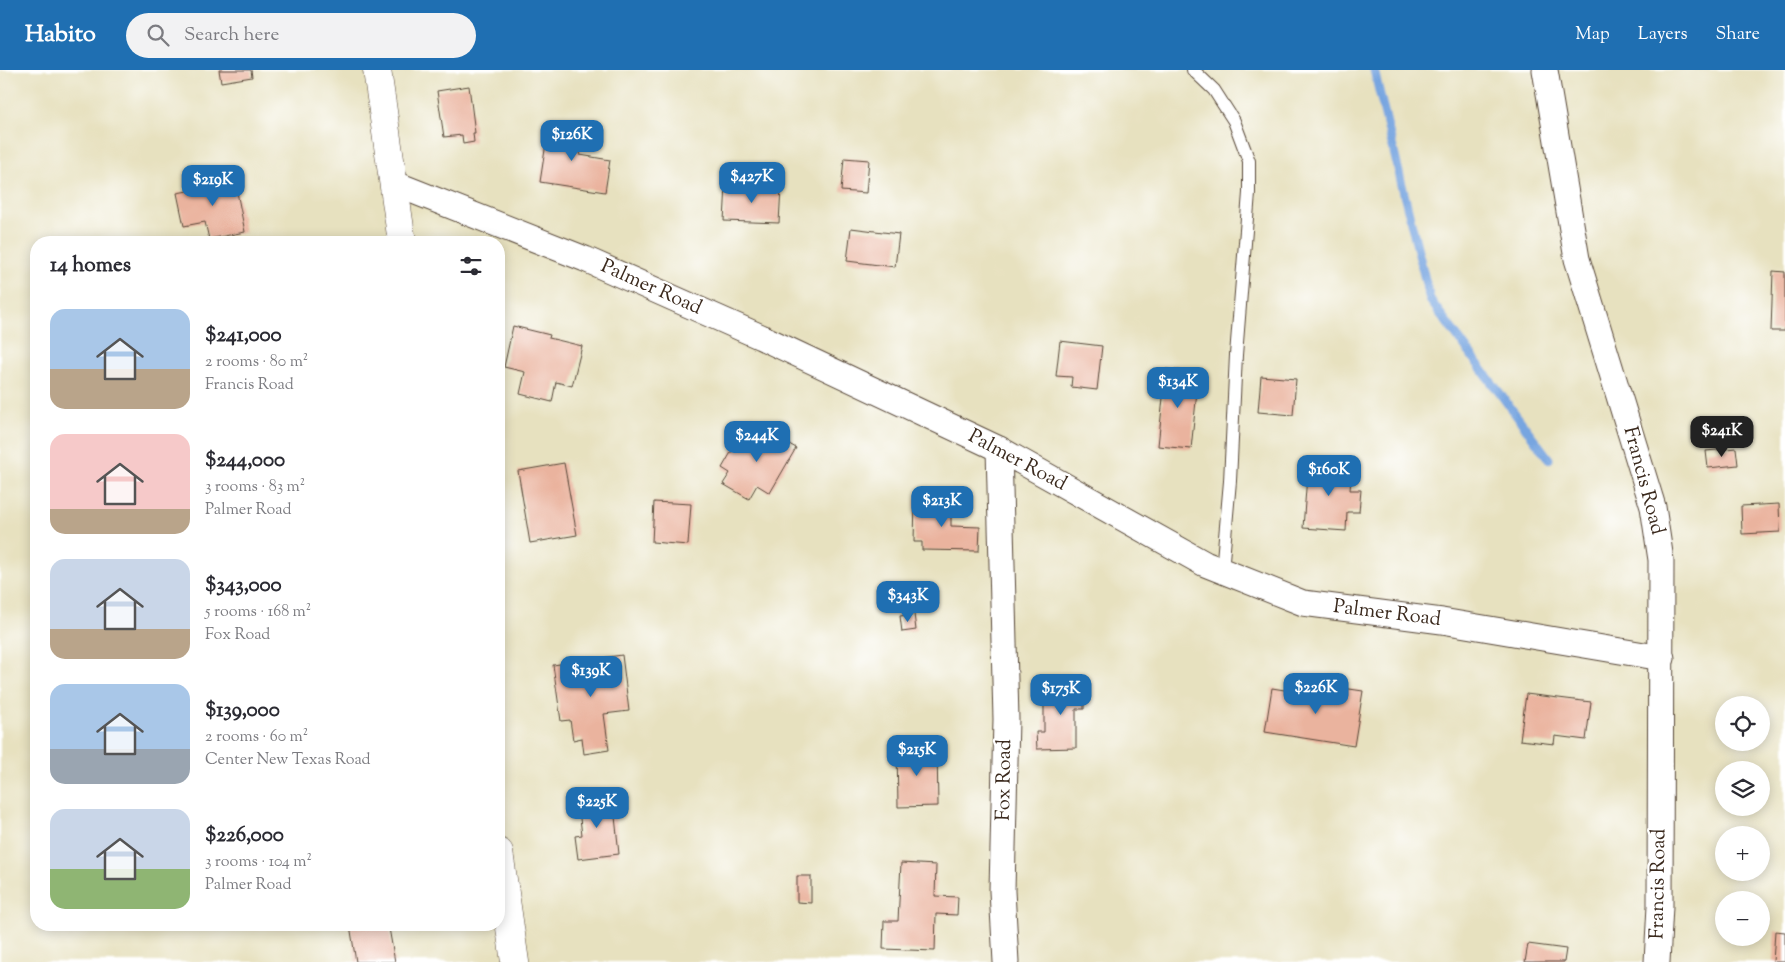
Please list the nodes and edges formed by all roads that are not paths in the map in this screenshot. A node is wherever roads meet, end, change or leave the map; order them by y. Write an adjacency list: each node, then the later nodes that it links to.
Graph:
1 (377, 70): 4 (street)
2 (1193, 70): 7 (lane)
3 (1545, 70): 8 (street, Francis Road)
4 (393, 183): 5 (street); 6 (street, Palmer Road)
5 (401, 236)
6 (999, 448): 7 (street, Palmer Road); 11 (street, Fox Road)
7 (1222, 570): 8 (street, Palmer Road)
8 (1662, 658): 12 (street, Francis Road)
9 (505, 893): 10 (street)
10 (515, 962)
11 (1006, 962)
12 (1657, 962)

